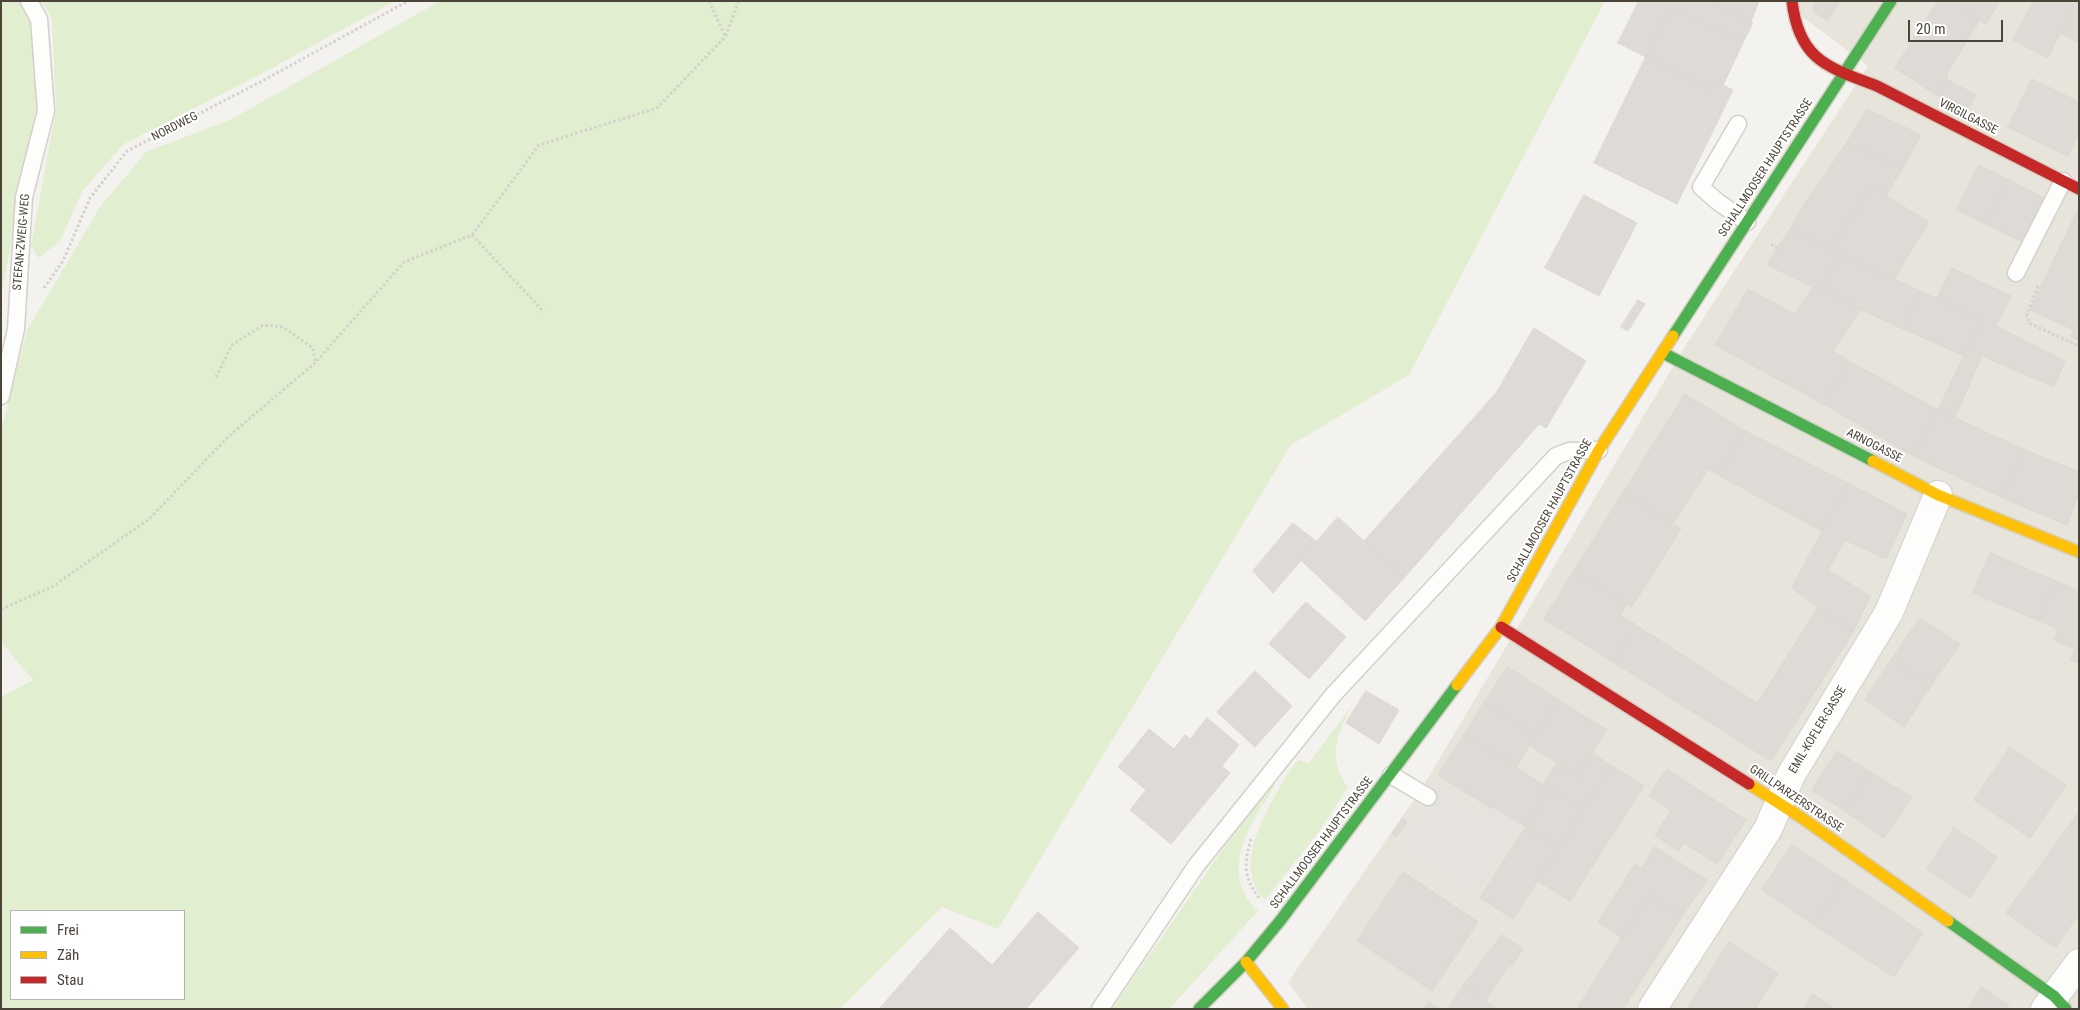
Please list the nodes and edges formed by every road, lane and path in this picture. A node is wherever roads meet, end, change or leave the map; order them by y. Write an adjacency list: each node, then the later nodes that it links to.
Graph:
1 (29, 1): 24 (lane, STEFAN-ZWEIG-WEG)
2 (408, 1): 18 (path, NORDWEG)
3 (708, 1): 7 (path)
4 (739, 1): 7 (path)
5 (1792, 1): 8 (street, VIRGILGASSE)
6 (1891, 1): 8 (street, SCHALLMOOSER HAUPTSTRASSE)
7 (725, 37): 13 (path)
8 (1844, 73): 10 (street, VIRGILGASSE); 12 (street, SCHALLMOOSER HAUPTSTRASSE)
9 (1738, 124): 12 (lane)
10 (2063, 181): 11 (street, VIRGILGASSE); 16 (lane)
11 (2079, 189)
12 (1747, 222): 21 (street, SCHALLMOOSER HAUPTSTRASSE)
13 (472, 235): 19 (path); 22 (path)
14 (1771, 244): 15 (path)
15 (1778, 248)
16 (2016, 273)
17 (2040, 283): 20 (path)
18 (42, 292)
19 (544, 312)
20 (2079, 346)
21 (1663, 353): 25 (street, SCHALLMOOSER HAUPTSTRASSE); 26 (street, ARNOGASSE)
22 (316, 362): 23 (path); 28 (path)
23 (216, 378)
24 (1, 396)
25 (1600, 450): 29 (street, SCHALLMOOSER HAUPTSTRASSE); 36 (lane)
26 (1938, 495): 27 (street, ARNOGASSE); 32 (street, EMIL-KOFLER-GASSE)
27 (2079, 552)
28 (1, 609)
29 (1501, 627): 30 (street, SCHALLMOOSER HAUPTSTRASSE); 32 (street, GRILLPARZERSTRASSE)
30 (1391, 775): 31 (lane); 33 (street, SCHALLMOOSER HAUPTSTRASSE)
31 (1428, 797)
32 (1778, 803): 35 (street, GRILLPARZERSTRASSE); 39 (street, EMIL-KOFLER-GASSE)
33 (1246, 962): 37 (street, SCHALLMOOSER HAUPTSTRASSE); 38 (street)
34 (2079, 963): 35 (street)
35 (2055, 1004)
36 (1100, 1009)
37 (1198, 1009)
38 (1283, 1009)
39 (1652, 1009)

